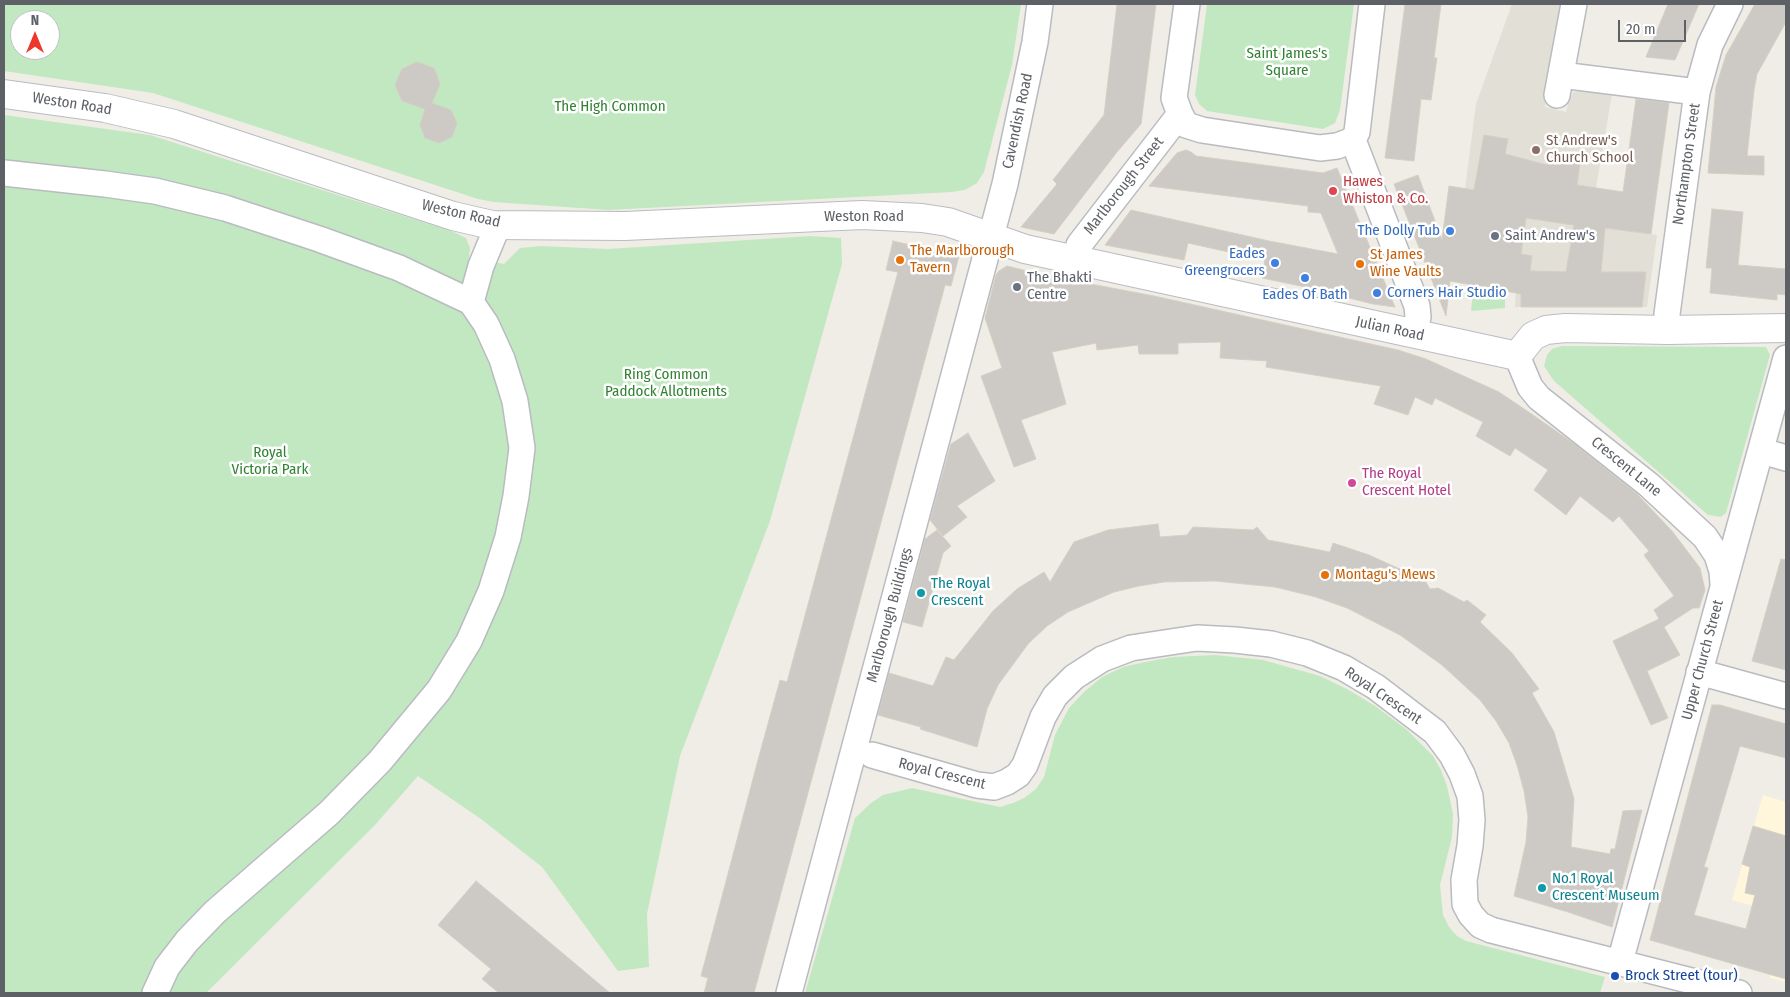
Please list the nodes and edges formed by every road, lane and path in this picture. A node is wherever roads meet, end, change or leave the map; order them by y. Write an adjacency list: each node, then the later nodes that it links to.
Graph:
1 (1040, 4): 12 (street, Cavendish Road)
2 (1187, 4): 8 (street)
3 (1372, 4): 9 (street)
4 (1574, 4): 6 (street)
5 (1730, 4): 6 (street, Northampton Street)
6 (1697, 92): 16 (street, Northampton Street)
7 (4, 94): 11 (street, Weston Road)
8 (1180, 114): 9 (street); 13 (street, Marlborough Street)
9 (1353, 140): 17 (street)
10 (4, 173): 14 (street)
11 (498, 225): 12 (street, Weston Road); 14 (street)
12 (990, 236): 13 (street, Julian Road); 28 (street, Marlborough Buildings)
13 (1075, 260): 17 (street, Julian Road)
14 (471, 302): 27 (street)
15 (1786, 328): 16 (street)
16 (1668, 330): 18 (street)
17 (1414, 334): 18 (street, Julian Road)
18 (1517, 356): 22 (street, Crescent Lane)
19 (1786, 358): 20 (street, Upper Church Street)
20 (1762, 451): 21 (street); 22 (street, Upper Church Street)
21 (1786, 458)
22 (1724, 585): 23 (street, Upper Church Street)
23 (1699, 672): 24 (street); 26 (street, Upper Church Street)
24 (1786, 696)
25 (872, 755): 26 (street, Royal Crescent)
26 (1620, 962): 29 (street, Royal Crescent)
27 (155, 993)
28 (789, 993)
29 (1739, 993)

